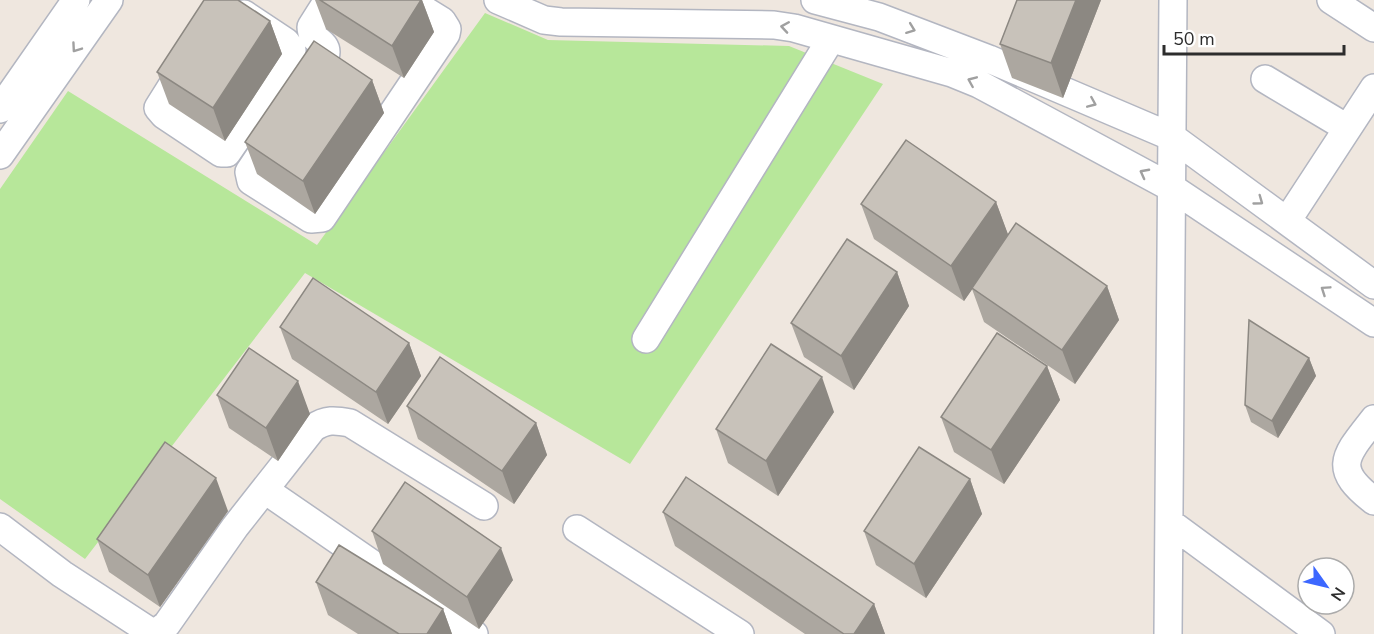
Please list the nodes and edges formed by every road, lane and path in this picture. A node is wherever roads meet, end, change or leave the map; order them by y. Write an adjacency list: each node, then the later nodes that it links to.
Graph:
1 (75, 0): 16 (street)
2 (109, 0): 19 (street, one-way to 19)
3 (328, 0): 4 (street)
4 (408, 0)
5 (498, 0): 12 (street, one-way to 5)
6 (815, 0): 10 (street)
7 (1173, 0): 18 (street)
8 (1331, 0): 11 (street)
9 (235, 7): 13 (street)
10 (883, 9): 18 (street, one-way to 18)
11 (1374, 28)
12 (831, 39): 20 (street, one-way to 12); 24 (street)
13 (196, 47)
14 (1265, 79): 17 (street)
15 (1374, 88): 17 (street)
16 (0, 109)
17 (1347, 128): 21 (street)
18 (1172, 137): 20 (street); 21 (street, one-way to 21)
19 (0, 155)
20 (1172, 188): 23 (street, one-way to 20); 29 (street)
21 (1287, 221): 22 (street)
22 (1374, 285)
23 (1374, 322)
24 (646, 339)
25 (1374, 419): 27 (street)
26 (265, 490): 28 (street); 34 (street); 35 (street)
27 (1374, 501)
28 (484, 506)
29 (1169, 522): 37 (street); 38 (street)
30 (0, 527): 32 (street)
31 (577, 529): 36 (street)
32 (113, 608): 33 (street); 34 (street)
33 (113, 634)
34 (154, 634)
35 (474, 634)
36 (740, 634)
37 (1168, 634)
38 (1321, 634)

